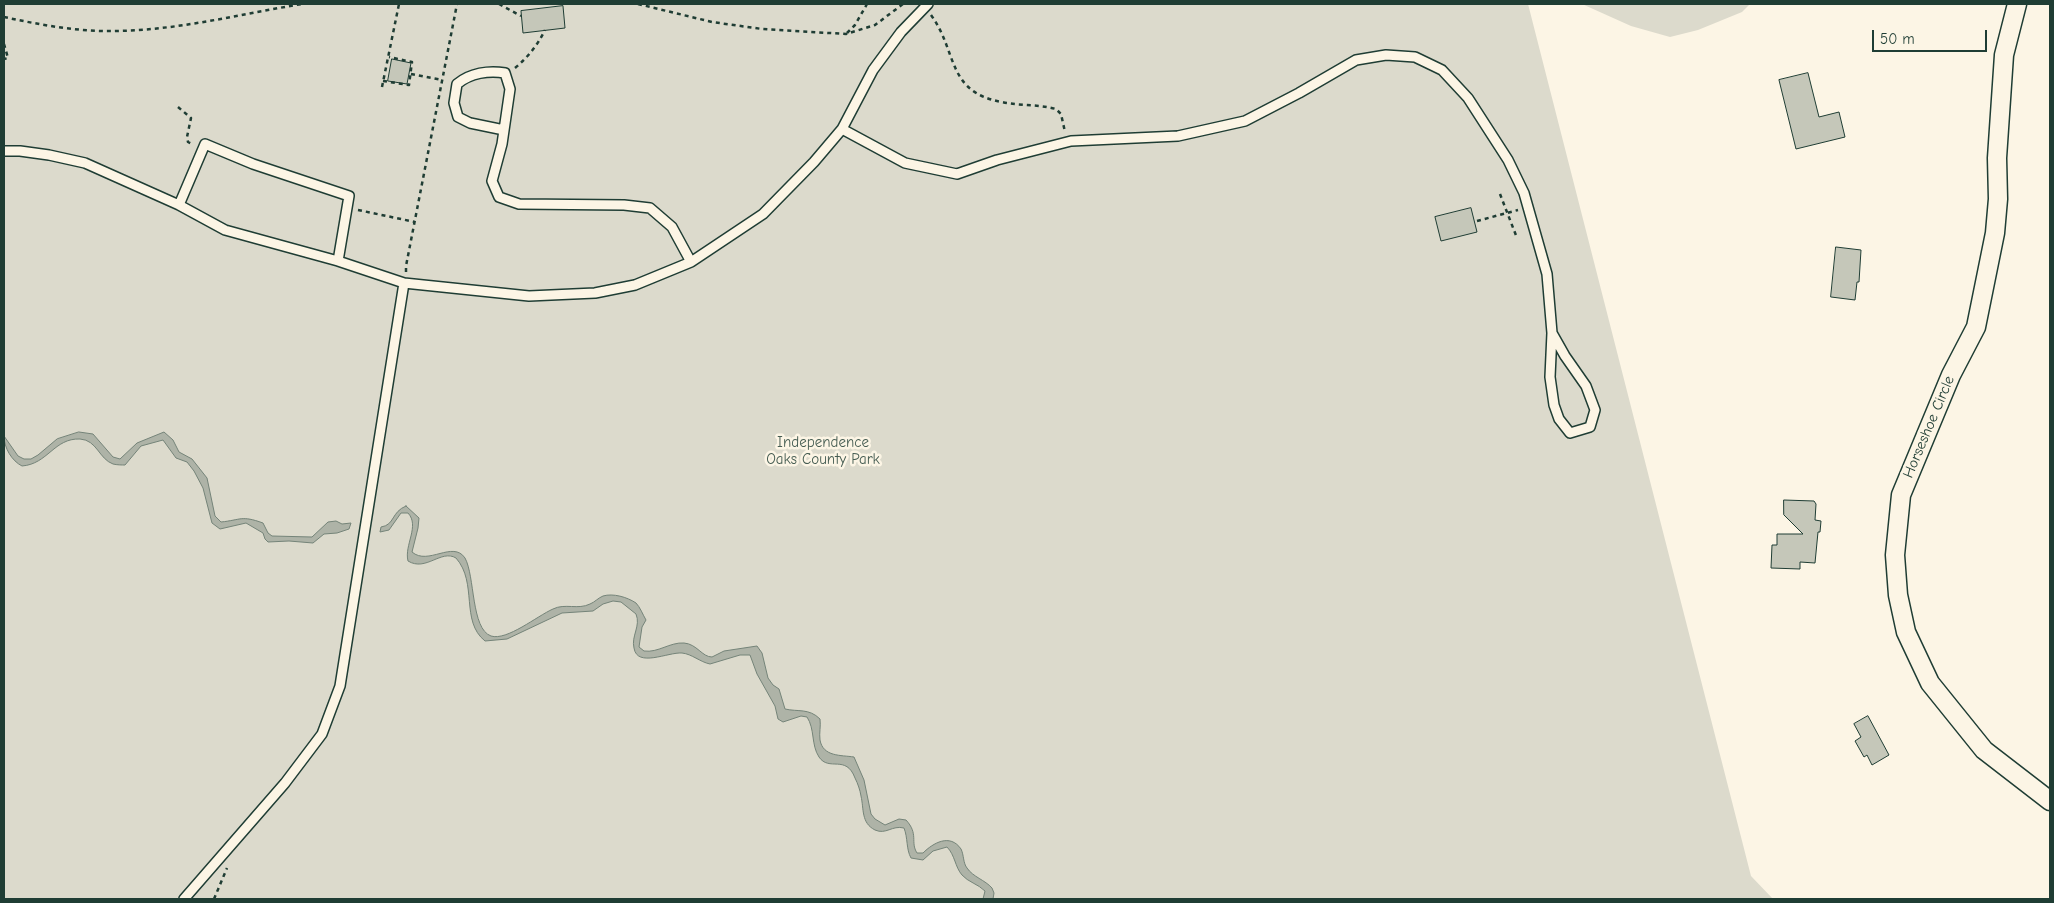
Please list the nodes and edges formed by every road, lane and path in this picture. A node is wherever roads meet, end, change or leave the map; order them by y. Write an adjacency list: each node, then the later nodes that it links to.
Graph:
1 (302, 4): 10 (path)
2 (400, 4): 14 (path)
3 (499, 4): 9 (path)
4 (638, 4): 12 (path)
5 (867, 4): 12 (path)
6 (903, 4): 12 (path)
7 (2017, 4): 39 (street, Horseshoe Circle)
8 (929, 8): 22 (lane); 24 (path)
9 (521, 16)
10 (4, 17)
11 (545, 30): 16 (path)
12 (846, 34)
13 (4, 44): 15 (path)
14 (388, 57): 17 (path); 19 (path)
15 (4, 59)
16 (505, 73): 23 (lane); 23 (lane)
17 (411, 74): 18 (path); 19 (path)
18 (442, 80)
19 (383, 81): 20 (path)
20 (382, 87)
21 (178, 107): 25 (path)
22 (842, 129): 24 (lane); 36 (lane)
23 (504, 130): 36 (lane)
24 (1067, 142): 29 (lane)
25 (202, 148): 28 (lane); 30 (lane)
26 (4, 151): 28 (lane)
27 (1500, 194): 31 (path)
28 (179, 205): 35 (lane)
29 (1529, 207): 31 (path); 38 (lane)
30 (348, 208): 33 (path); 35 (lane)
31 (1509, 213): 32 (path); 34 (path)
32 (1477, 221)
33 (415, 222)
34 (1517, 238)
35 (338, 261): 37 (lane)
36 (691, 262): 37 (lane)
37 (404, 283): 40 (lane)
38 (1552, 333): 38 (lane)
39 (2050, 801)
40 (184, 899)

